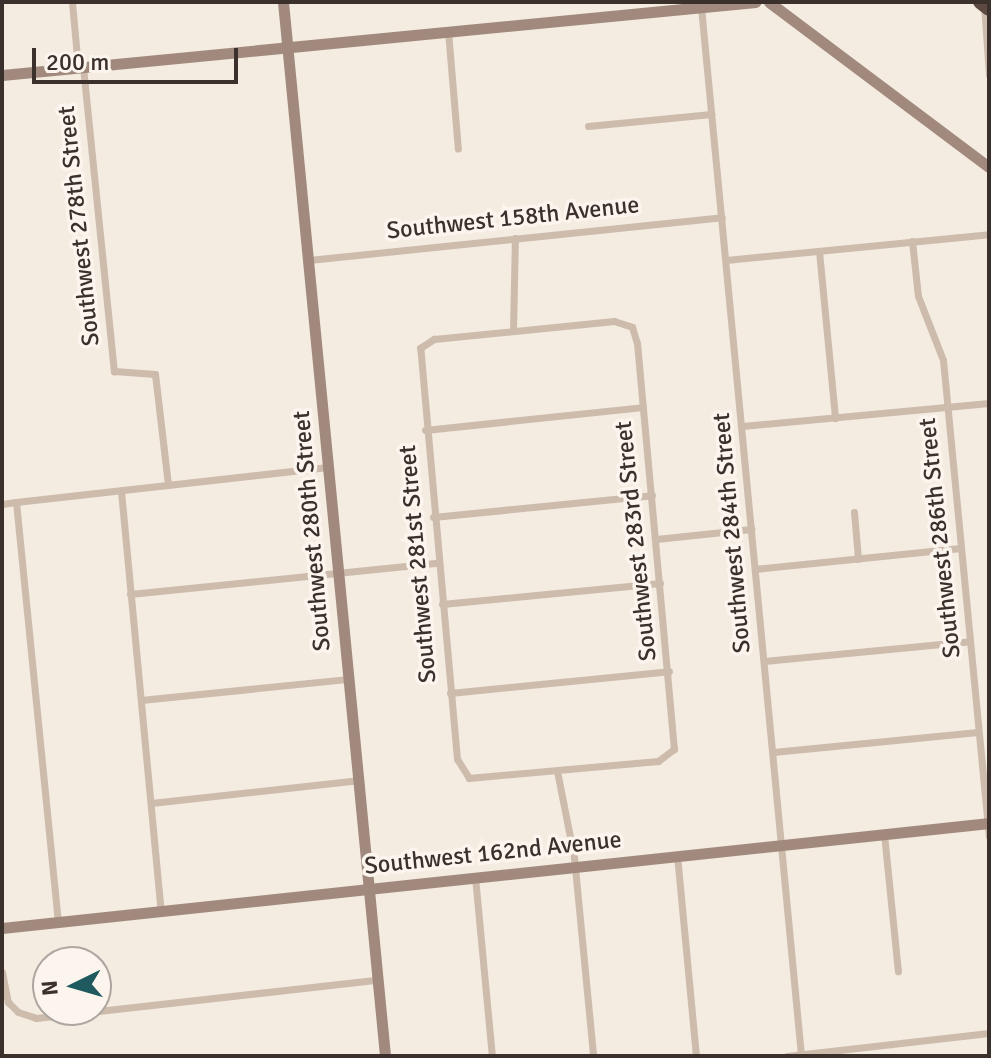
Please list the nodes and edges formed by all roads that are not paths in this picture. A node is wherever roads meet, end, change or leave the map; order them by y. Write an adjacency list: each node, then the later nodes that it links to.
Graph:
1 (72, 2): 9 (street)
2 (283, 2): 8 (street, Southwest 280th Street)
3 (755, 2): 6 (street)
4 (769, 2): 15 (street)
5 (984, 6): 11 (street)
6 (701, 7): 7 (street); 12 (street, Southwest 284th Street)
7 (448, 31): 8 (street); 14 (street)
8 (288, 46): 9 (street); 21 (street, Southwest 280th Street)
9 (80, 68): 10 (street); 31 (street, Southwest 278th Street)
10 (2, 75)
11 (989, 75)
12 (711, 114): 13 (street); 16 (street, Southwest 284th Street)
13 (588, 126)
14 (458, 149)
15 (989, 167)
16 (722, 217): 18 (street, Southwest 158th Avenue); 22 (street, Southwest 284th Street)
17 (989, 234): 19 (street)
18 (515, 238): 21 (street, Southwest 158th Avenue); 23 (street)
19 (912, 241): 20 (street); 25 (street, Southwest 286th Street)
20 (819, 251): 22 (street); 27 (street)
21 (309, 260): 30 (street, Southwest 280th Street)
22 (726, 260): 28 (street, Southwest 284th Street)
23 (513, 331): 26 (street, Southwest 283rd Street); 29 (street, Southwest 281st Street)
24 (989, 403): 25 (street)
25 (947, 406): 27 (street); 40 (street, Southwest 286th Street)
26 (643, 407): 29 (street); 33 (street, Southwest 283rd Street)
27 (835, 418): 28 (street)
28 (742, 426): 38 (street, Southwest 284th Street)
29 (425, 430): 37 (street, Southwest 281st Street)
30 (328, 467): 31 (street); 44 (street, Southwest 280th Street)
31 (168, 484): 32 (street)
32 (121, 491): 34 (street); 46 (street)
33 (652, 495): 37 (street); 39 (street, Southwest 283rd Street)
34 (16, 502): 35 (street); 68 (street)
35 (2, 504)
36 (854, 512): 41 (street)
37 (433, 517): 42 (street, Southwest 281st Street)
38 (751, 529): 39 (street); 43 (street, Southwest 284th Street)
39 (656, 539): 45 (street, Southwest 283rd Street)
40 (961, 548): 41 (street); 48 (street, Southwest 286th Street)
41 (858, 559): 43 (street)
42 (437, 563): 44 (street); 47 (street, Southwest 281st Street)
43 (755, 569): 49 (street, Southwest 284th Street)
44 (338, 572): 46 (street); 51 (street, Southwest 280th Street)
45 (660, 583): 47 (street); 50 (street, Southwest 283rd Street)
46 (130, 594): 53 (street)
47 (442, 604): 52 (street, Southwest 281st Street)
48 (970, 641): 49 (street); 54 (street, Southwest 286th Street)
49 (764, 661): 55 (street, Southwest 284th Street)
50 (669, 671): 52 (street); 56 (street, Southwest 283rd Street)
51 (349, 679): 53 (street); 57 (street, Southwest 280th Street)
52 (450, 693): 56 (street, Southwest 281st Street)
53 (141, 700): 58 (street)
54 (978, 732): 55 (street); 59 (street, Southwest 286th Street)
55 (773, 752): 62 (street, Southwest 284th Street)
56 (557, 771): 64 (street)
57 (358, 780): 58 (street); 66 (street, Southwest 280th Street)
58 (151, 803): 67 (street)
59 (988, 823): 60 (street, Southwest 162nd Avenue); 61 (street, Southwest 286th Street)
60 (884, 834): 62 (street, Southwest 162nd Avenue); 70 (street)
61 (989, 836)
62 (781, 845): 63 (street, Southwest 162nd Avenue); 75 (street, Southwest 284th Street)
63 (677, 855): 64 (street, Southwest 162nd Avenue); 79 (street)
64 (575, 866): 65 (street, Southwest 162nd Avenue); 78 (street)
65 (475, 877): 66 (street, Southwest 162nd Avenue); 77 (street)
66 (368, 889): 67 (street, Southwest 162nd Avenue); 72 (street, Southwest 280th Street)
67 (161, 911): 68 (street, Southwest 162nd Avenue)
68 (58, 922): 69 (street, Southwest 162nd Avenue)
69 (2, 928)
70 (898, 971)
71 (2, 972): 72 (street)
72 (377, 980): 76 (street, Southwest 280th Street)
73 (989, 1033): 74 (street)
74 (889, 1045): 75 (street); 81 (street)
75 (801, 1055): 80 (street)
76 (385, 1056)
77 (492, 1056)
78 (593, 1056)
79 (696, 1056)
80 (787, 1056)
81 (890, 1056)

